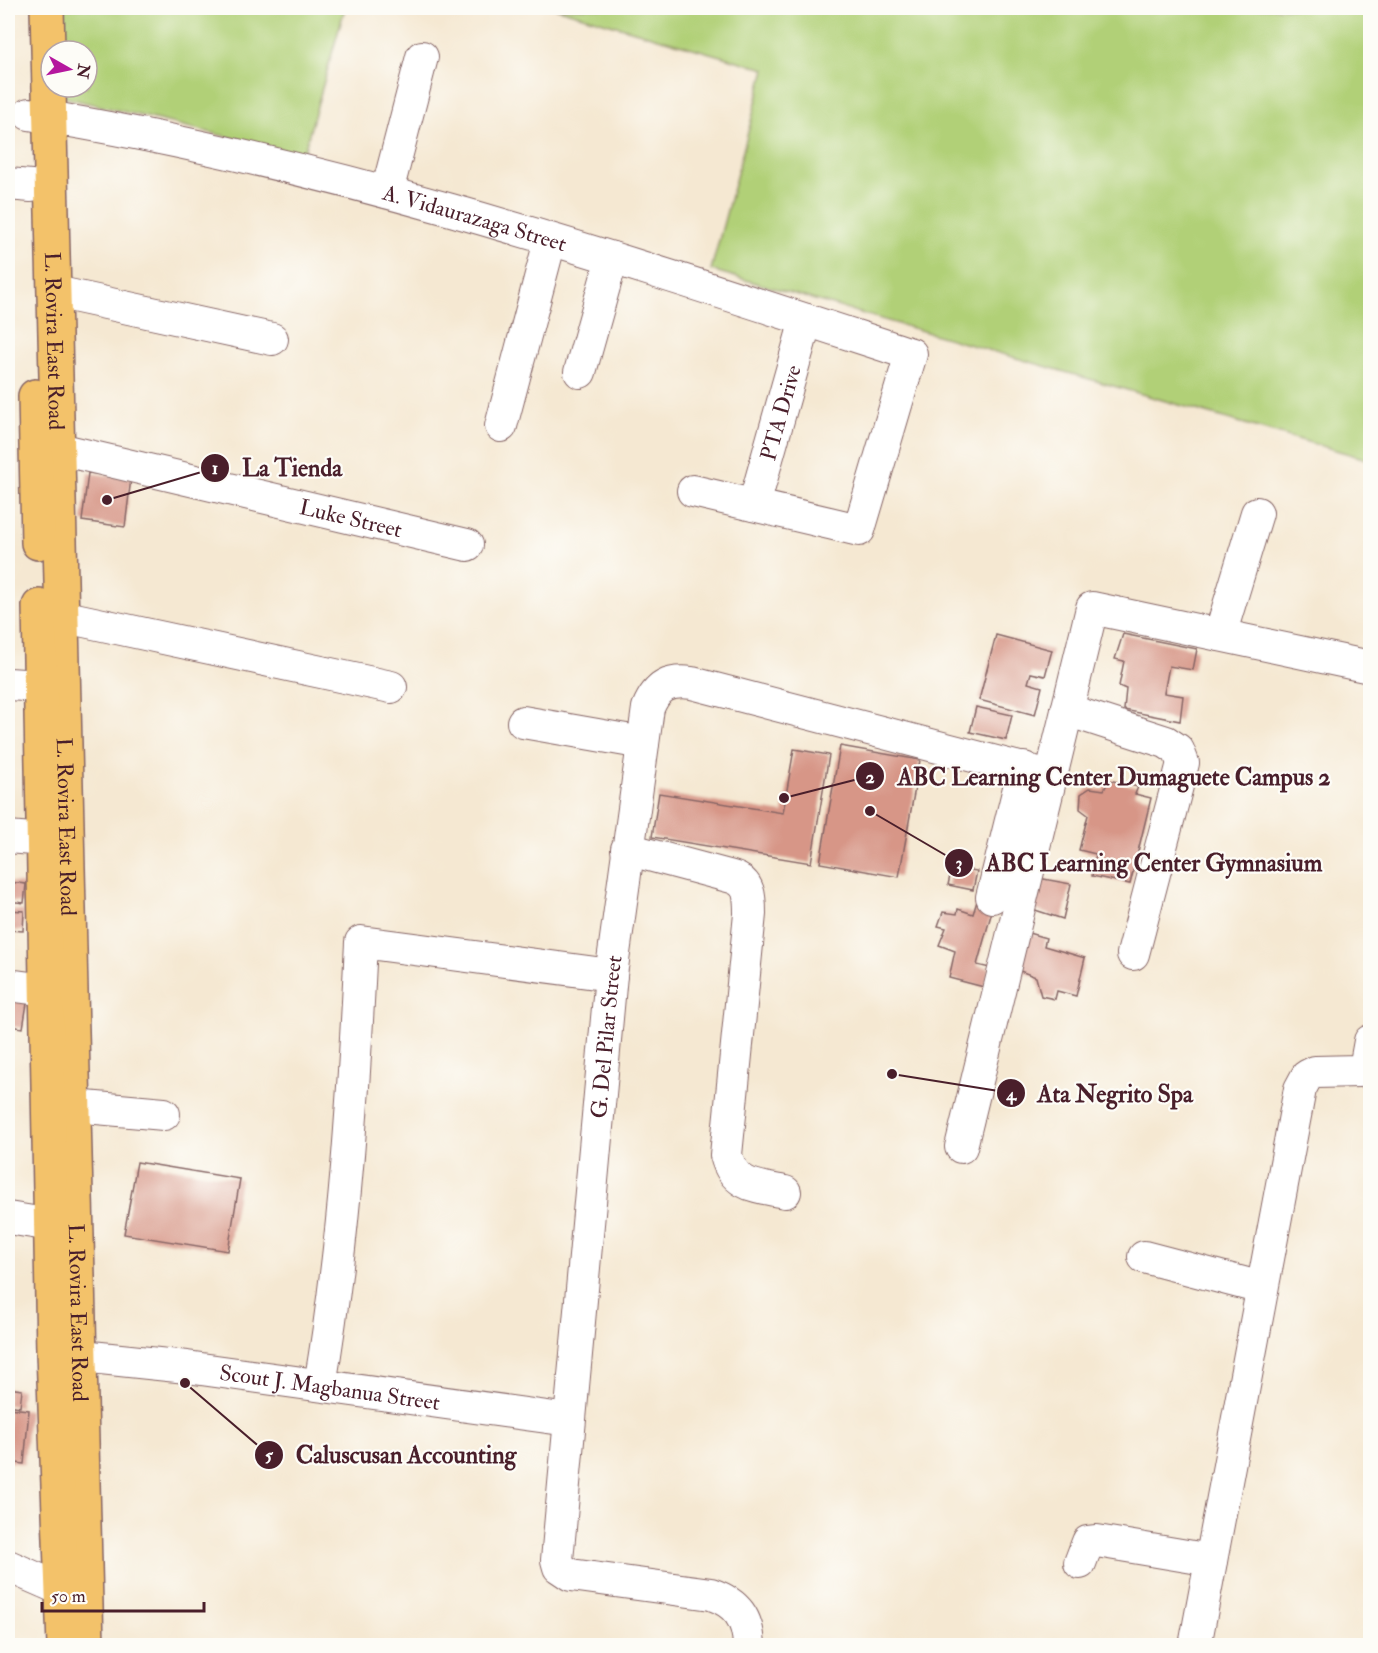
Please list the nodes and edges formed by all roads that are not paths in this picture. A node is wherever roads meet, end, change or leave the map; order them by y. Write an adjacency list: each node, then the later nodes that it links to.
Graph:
1 (27, 8): 4 (main road, L. Rovira East Road)
2 (46, 8): 4 (main road, L. Rovira East Road)
3 (423, 57): 6 (street)
4 (39, 116): 5 (main road, L. Rovira East Road); 6 (street, A. Vidaurazaga Street); 9 (main road, L. Rovira East Road)
5 (19, 185): 13 (main road, L. Rovira East Road)
6 (387, 192): 7 (street, A. Vidaurazaga Street)
7 (550, 241): 8 (street, A. Vidaurazaga Street); 14 (street)
8 (612, 258): 10 (street, A. Vidaurazaga Street); 12 (street)
9 (56, 292): 11 (street); 13 (main road, L. Rovira East Road)
10 (806, 320): 17 (street, PTA Drive); 17 (street, A. Vidaurazaga Street)
11 (272, 339)
12 (580, 372)
13 (45, 381): 15 (main road, L. Rovira East Road); 22 (main road, L. Rovira East Road)
14 (501, 426)
15 (59, 449): 19 (street, Luke Street); 20 (main road, L. Rovira East Road)
16 (693, 490): 17 (street)
17 (754, 505)
18 (1257, 513): 21 (street)
19 (467, 545)
20 (62, 616): 22 (main road, L. Rovira East Road); 26 (street)
21 (1220, 635): 23 (street); 27 (street)
22 (51, 652): 25 (main road, L. Rovira East Road); 35 (main road, L. Rovira East Road)
23 (1371, 667)
24 (8, 684): 25 (street)
25 (40, 686): 32 (main road, L. Rovira East Road)
26 (390, 687)
27 (1067, 710): 30 (street); 36 (street)
28 (523, 722): 29 (street)
29 (643, 743): 30 (street, G. Del Pilar Street); 33 (street, G. Del Pilar Street)
30 (1037, 772): 34 (street); 43 (street)
31 (8, 837): 32 (street)
32 (44, 840): 35 (main road, L. Rovira East Road)
33 (627, 849): 37 (street, G. Del Pilar Street); 44 (street)
34 (992, 897)
35 (57, 907): 39 (main road, L. Rovira East Road); 41 (main road, L. Rovira East Road)
36 (1133, 954)
37 (611, 975): 50 (street); 51 (street, G. Del Pilar Street)
38 (8, 985): 39 (street)
39 (46, 990): 46 (main road, L. Rovira East Road)
40 (1371, 1041): 48 (street)
41 (74, 1106): 42 (street); 46 (main road, L. Rovira East Road)
42 (164, 1114)
43 (961, 1147)
44 (785, 1192)
45 (8, 1218): 46 (street)
46 (64, 1227): 49 (main road, L. Rovira East Road)
47 (1144, 1257): 48 (street)
48 (1262, 1288): 52 (street)
49 (66, 1354): 50 (street, Scout J. Magbanua Street); 55 (main road, L. Rovira East Road); 57 (main road, L. Rovira East Road)
50 (320, 1385): 51 (street, Scout J. Magbanua Street)
51 (569, 1420): 58 (street, G. Del Pilar Street)
52 (1212, 1560): 53 (street); 59 (street)
53 (1080, 1563)
54 (8, 1566): 55 (street)
55 (63, 1590): 56 (main road, L. Rovira East Road)
56 (64, 1646)
57 (87, 1646)
58 (749, 1646)
59 (1195, 1646)

